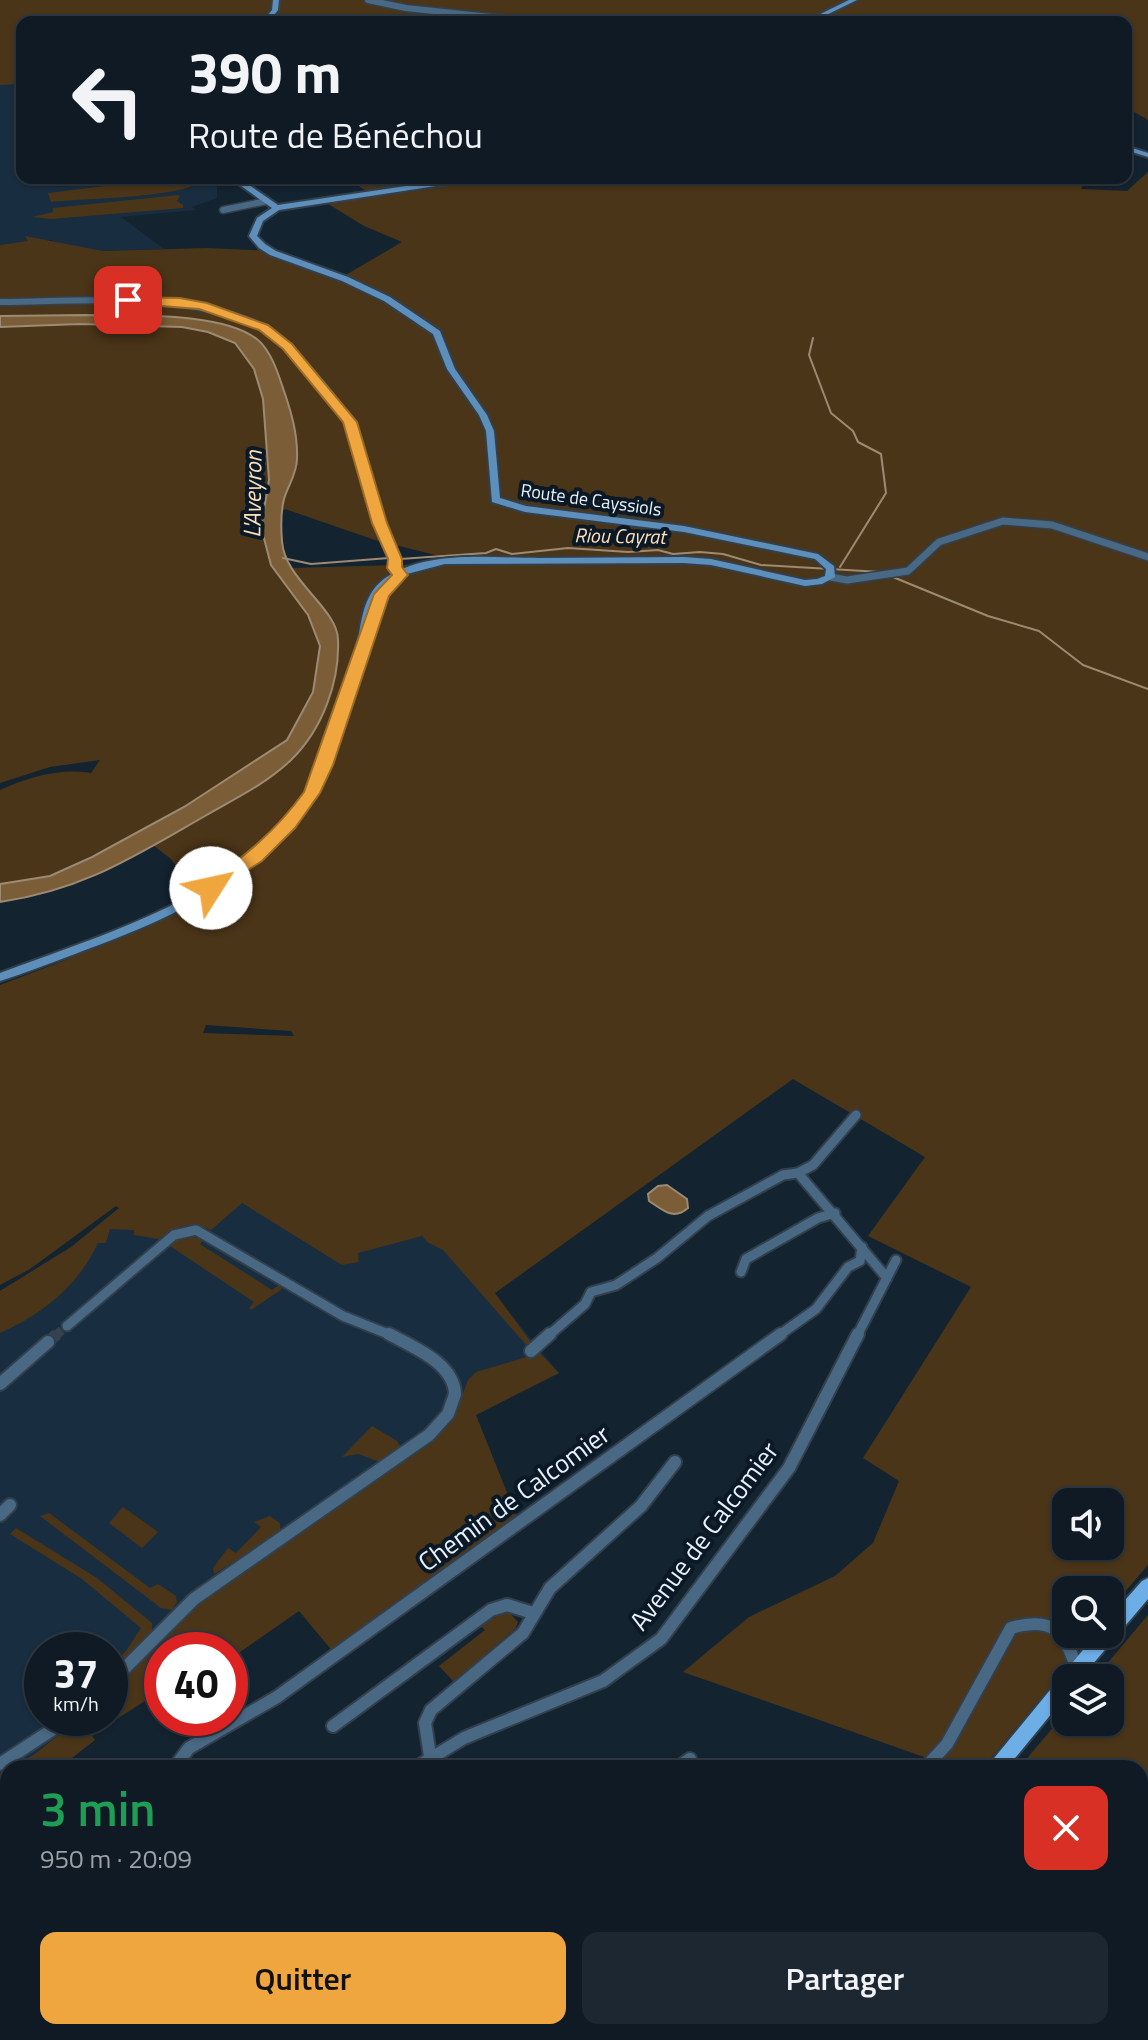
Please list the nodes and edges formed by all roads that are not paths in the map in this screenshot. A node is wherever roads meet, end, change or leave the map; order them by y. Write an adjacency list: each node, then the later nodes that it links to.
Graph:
1 (368, 0): 3 (street)
2 (854, 0): 4 (street)
3 (481, 16)
4 (820, 16)
5 (243, 184): 7 (street)
6 (435, 184): 9 (street)
7 (259, 194): 8 (street); 8 (street)
8 (267, 201): 9 (street)
9 (277, 208): 12 (street, Route de Cayssiols)
10 (0, 302): 13 (street)
11 (1148, 557): 12 (street)
12 (830, 572): 13 (street)
13 (401, 575): 14 (street)
14 (0, 977)
15 (856, 1115): 16 (street)
16 (798, 1173): 17 (street); 24 (street)
17 (835, 1213): 18 (street); 20 (street)
18 (862, 1247): 21 (street); 41 (street, Chemin de Calcomier)
19 (896, 1260): 21 (street, Avenue de Calcomier)
20 (741, 1272)
21 (887, 1278): 39 (street, Avenue de Calcomier)
22 (67, 1326): 35 (street)
23 (48, 1342): 25 (street)
24 (531, 1351)
25 (0, 1384)
26 (675, 1462): 30 (street)
27 (10, 1505): 28 (street)
28 (0, 1515)
29 (1148, 1586): 31 (main road)
30 (533, 1613): 37 (street); 39 (street)
31 (1124, 1614)
32 (1095, 1648): 34 (main road)
33 (1070, 1664): 43 (street)
34 (1082, 1664)
35 (128, 1665)
36 (1052, 1700): 44 (main road)
37 (333, 1726)
38 (43, 1736): 40 (street)
39 (430, 1756): 42 (street, Avenue de Calcomier)
40 (6, 1760)
41 (180, 1760)
42 (425, 1760)
43 (932, 1760)
44 (1002, 1760)

